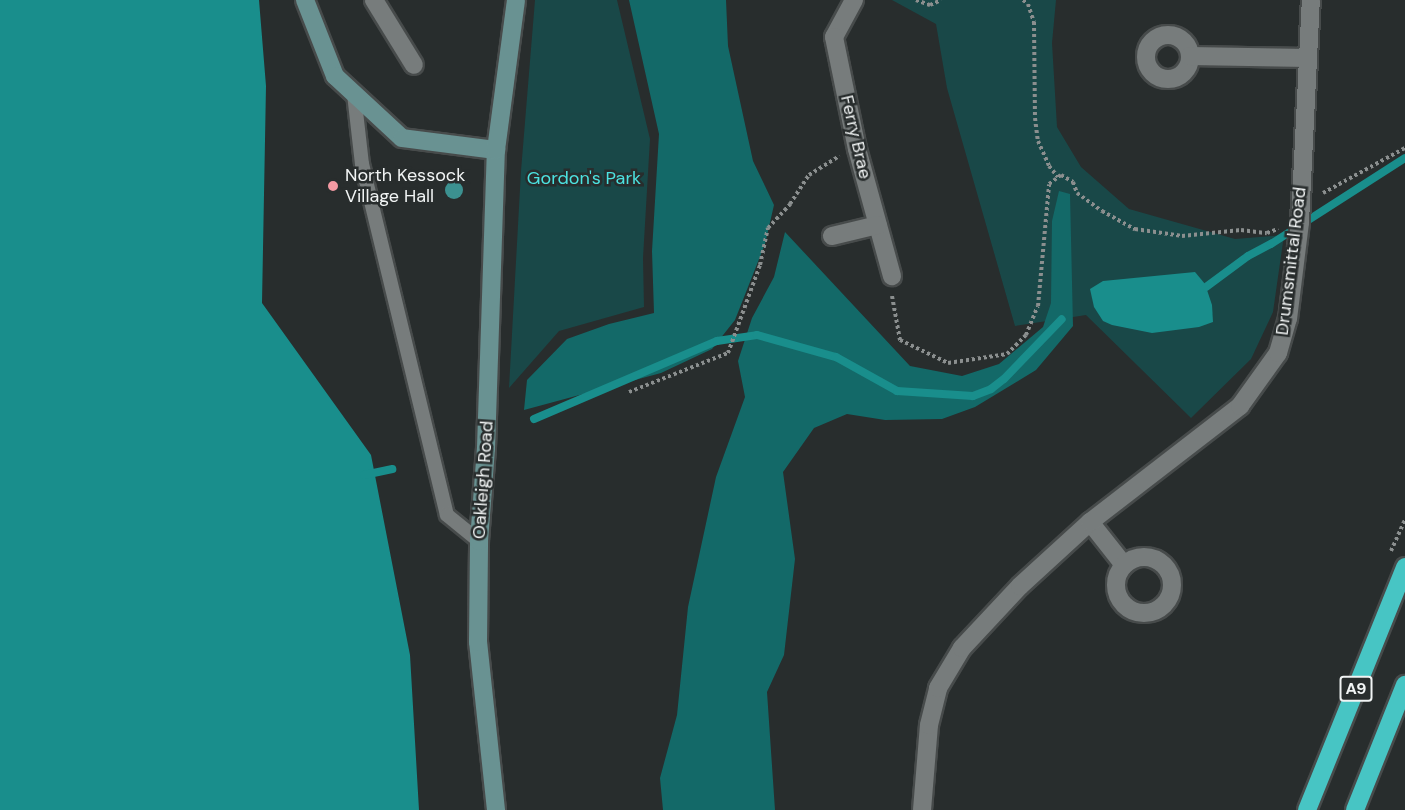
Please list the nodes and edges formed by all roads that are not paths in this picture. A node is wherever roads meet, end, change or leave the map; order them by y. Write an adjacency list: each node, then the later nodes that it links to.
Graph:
1 (305, 0): 9 (street)
2 (374, 0): 8 (street)
3 (516, 0): 10 (street, Oakleigh Road)
4 (854, 0): 11 (street, Ferry Brae)
5 (1311, 0): 7 (street, Drumsmittal Road)
6 (1190, 56): 7 (street)
7 (1307, 58): 14 (street, Drumsmittal Road)
8 (414, 65)
9 (354, 94): 10 (street); 15 (lane)
10 (496, 150): 15 (street, Oakleigh Road)
11 (878, 225): 12 (street); 13 (street, Ferry Brae)
12 (832, 236)
13 (892, 276)
14 (1090, 522): 16 (street); 20 (street, Drumsmittal Road)
15 (479, 541): 19 (street, Oakleigh Road)
16 (1124, 565)
17 (1405, 567): 21 (highway, A9)
18 (1405, 685): 22 (highway, A9)
19 (496, 810)
20 (922, 810)
21 (1306, 810)
22 (1355, 810)

